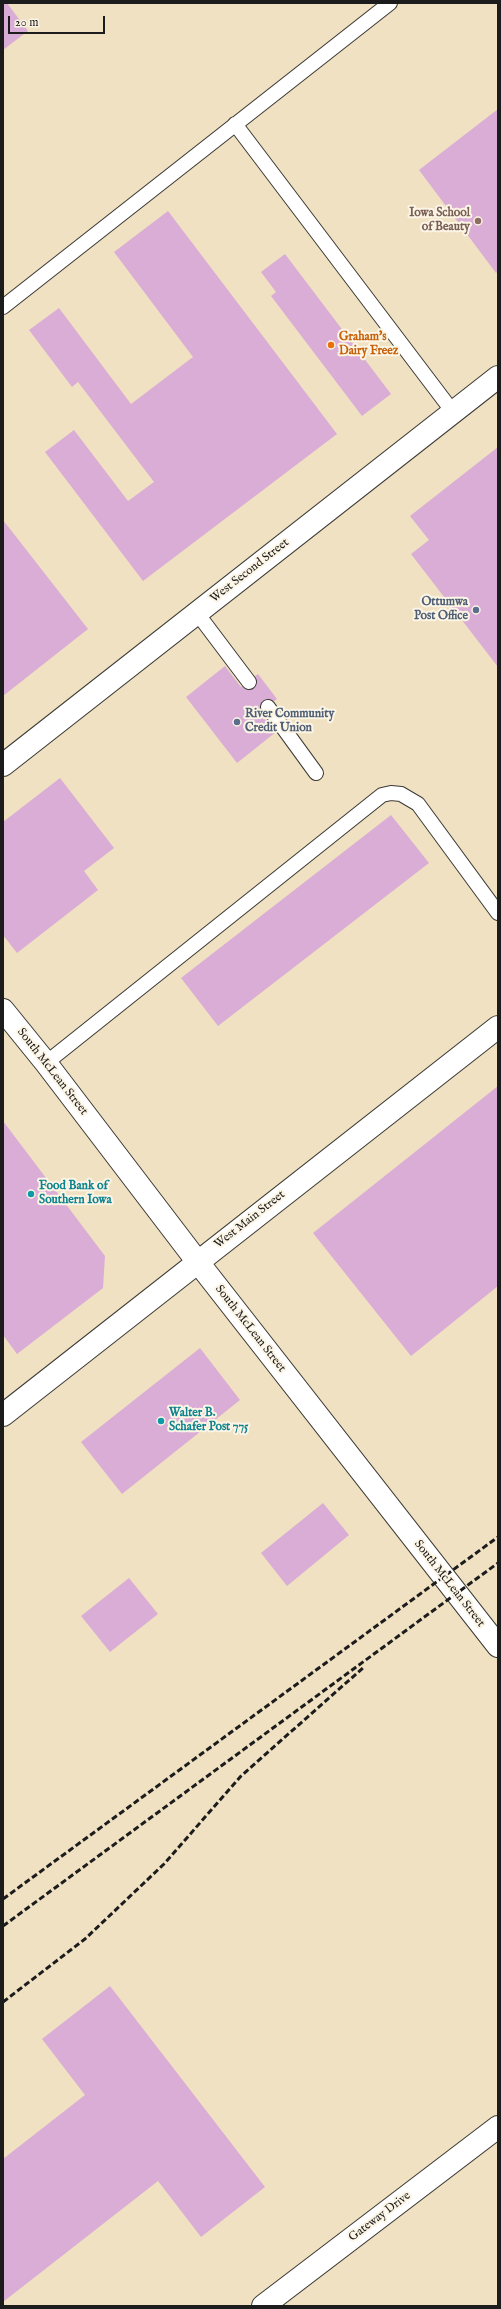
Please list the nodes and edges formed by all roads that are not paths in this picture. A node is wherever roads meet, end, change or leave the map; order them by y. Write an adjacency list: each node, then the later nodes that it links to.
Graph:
1 (390, 3): 2 (lane)
2 (236, 124): 3 (lane); 5 (lane)
3 (3, 307)
4 (498, 377): 5 (main road, West Second Street)
5 (453, 412): 6 (main road, West Second Street)
6 (197, 613): 7 (lane); 9 (main road, West Second Street)
7 (249, 682)
8 (268, 707): 10 (lane)
9 (3, 765)
10 (316, 773)
11 (498, 913): 14 (lane)
12 (3, 1010): 14 (main road, South McLean Street)
13 (498, 1026): 15 (main road, West Main Street)
14 (46, 1063): 15 (main road, South McLean Street)
15 (197, 1261): 16 (main road, West Main Street); 17 (main road, South McLean Street)
16 (3, 1415)
17 (498, 1646)
18 (498, 2127): 19 (main road, Gateway Drive)
19 (263, 2306)

